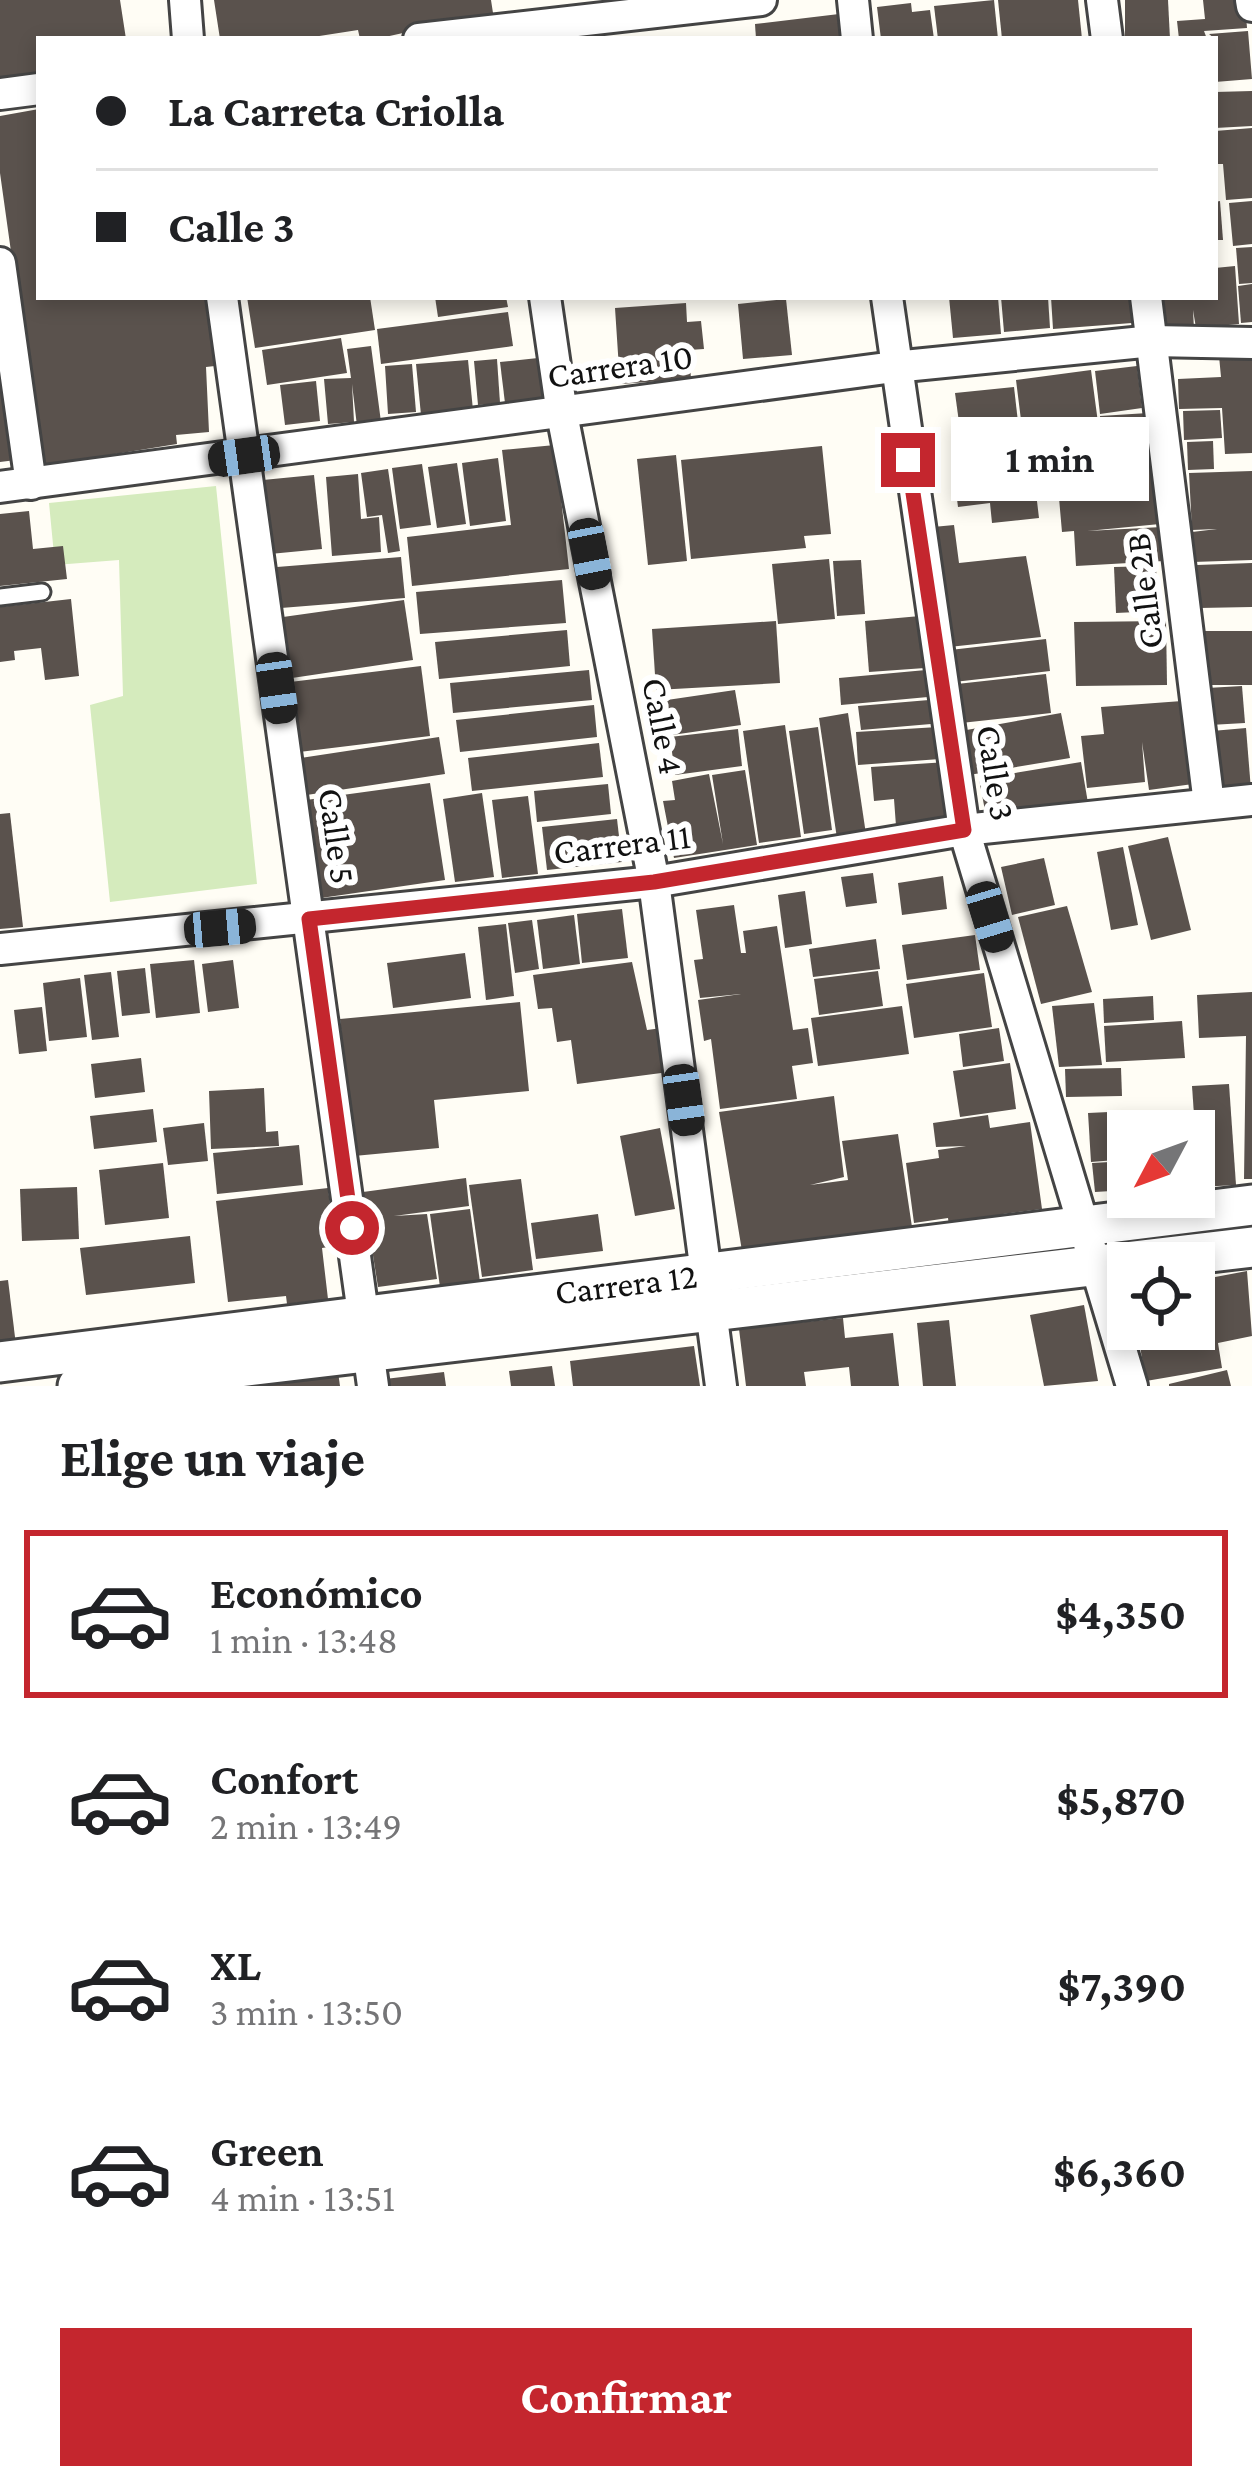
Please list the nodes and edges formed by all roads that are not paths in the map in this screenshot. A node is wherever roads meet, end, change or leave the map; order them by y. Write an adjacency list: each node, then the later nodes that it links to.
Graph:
1 (185, 0): 7 (street)
2 (761, 0): 5 (street)
3 (853, 0): 9 (street)
4 (1102, 0): 10 (street)
5 (690, 4): 6 (street)
6 (504, 22): 8 (street)
7 (188, 36)
8 (433, 36)
9 (857, 36)
10 (1108, 36)
11 (36, 88): 12 (street)
12 (0, 94)
13 (0, 263): 23 (street)
14 (222, 300): 22 (street, Calle 5)
15 (545, 300): 21 (street, Calle 4)
16 (886, 300): 20 (street, Calle 3)
17 (1146, 300): 18 (street, Calle 2B)
18 (1153, 341): 19 (street, Carrera 10); 20 (street, Carrera 10); 27 (street, Calle 2B)
19 (1252, 343)
20 (895, 367): 21 (street, Carrera 10); 28 (street, Calle 3)
21 (562, 414): 22 (street, Carrera 10); 29 (street, Calle 4)
22 (244, 456): 23 (street, Carrera 10); 30 (street, Calle 5)
23 (15, 486)
24 (42, 592): 25 (lane)
25 (0, 597)
26 (1252, 800): 27 (street, Carrera 11)
27 (1209, 804): 28 (street, Carrera 11)
28 (964, 830): 29 (street, Carrera 11); 33 (street, Calle 3)
29 (654, 882): 30 (street, Carrera 11); 36 (street, Calle 4)
30 (309, 919): 31 (street, Carrera 11); 37 (street, Calle 5)
31 (0, 950)
32 (1252, 1205): 33 (street, Carrera 12)
33 (1083, 1222): 35 (street, Calle 3); 36 (street, Carrera 12)
34 (1252, 1247): 35 (street, Carrera 12)
35 (1096, 1267): 36 (street, Carrera 12); 41 (street, Calle 3)
36 (710, 1291): 37 (street, Carrera 12); 40 (street, Calle 4)
37 (369, 1351): 38 (street, Carrera 12); 39 (street, Carrera 12)
38 (0, 1362)
39 (78, 1386)
40 (721, 1386)
41 (1132, 1386)

